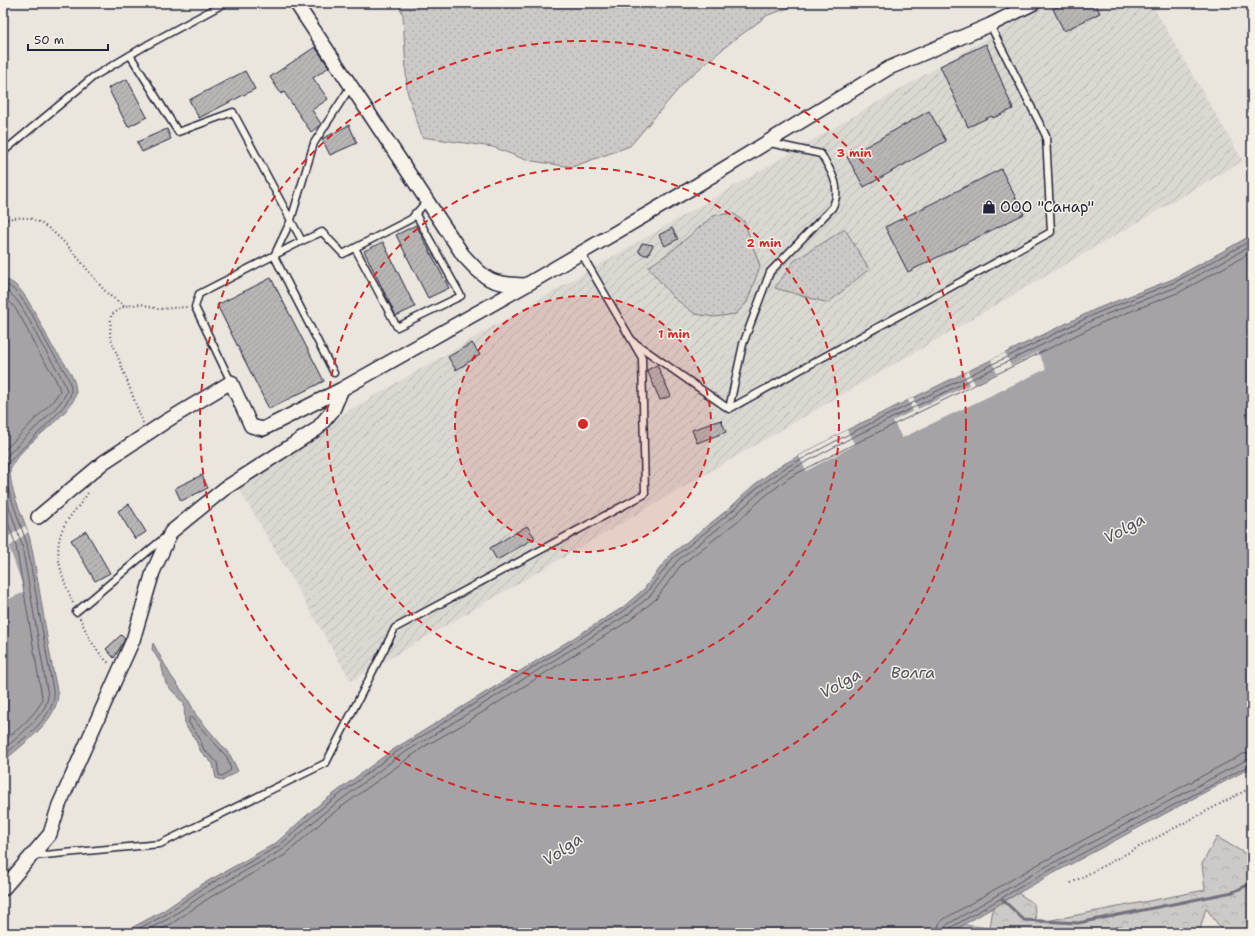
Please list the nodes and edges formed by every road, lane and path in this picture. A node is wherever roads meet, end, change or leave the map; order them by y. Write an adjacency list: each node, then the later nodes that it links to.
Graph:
1 (225, 3): 5 (lane)
2 (296, 3): 6 (street)
3 (1034, 3): 4 (street)
4 (990, 25): 7 (street); 24 (lane)
5 (130, 55): 8 (lane); 12 (lane)
6 (351, 86): 9 (street); 12 (lane)
7 (768, 142): 15 (street); 24 (lane)
8 (3, 152)
9 (427, 201): 10 (lane); 17 (street)
10 (415, 213): 14 (lane); 14 (lane)
11 (3, 220): 18 (path)
12 (291, 220): 13 (lane); 16 (lane)
13 (302, 241): 14 (lane); 16 (lane)
14 (355, 248)
15 (581, 253): 17 (street); 20 (lane)
16 (274, 256): 19 (lane); 21 (lane)
17 (526, 285): 23 (street)
18 (125, 306): 19 (path); 25 (path)
19 (195, 307): 22 (lane)
20 (632, 341): 24 (lane); 32 (lane)
21 (334, 373)
22 (231, 382): 23 (street); 25 (street)
23 (342, 389): 28 (street)
24 (729, 409)
25 (147, 433): 27 (street)
26 (91, 485): 29 (path)
27 (38, 517)
28 (171, 532): 29 (lane); 30 (street)
29 (76, 612): 30 (path)
30 (119, 672): 32 (street)
31 (1252, 787): 33 (path)
32 (31, 856): 34 (street)
33 (1071, 883)
34 (3, 889)

